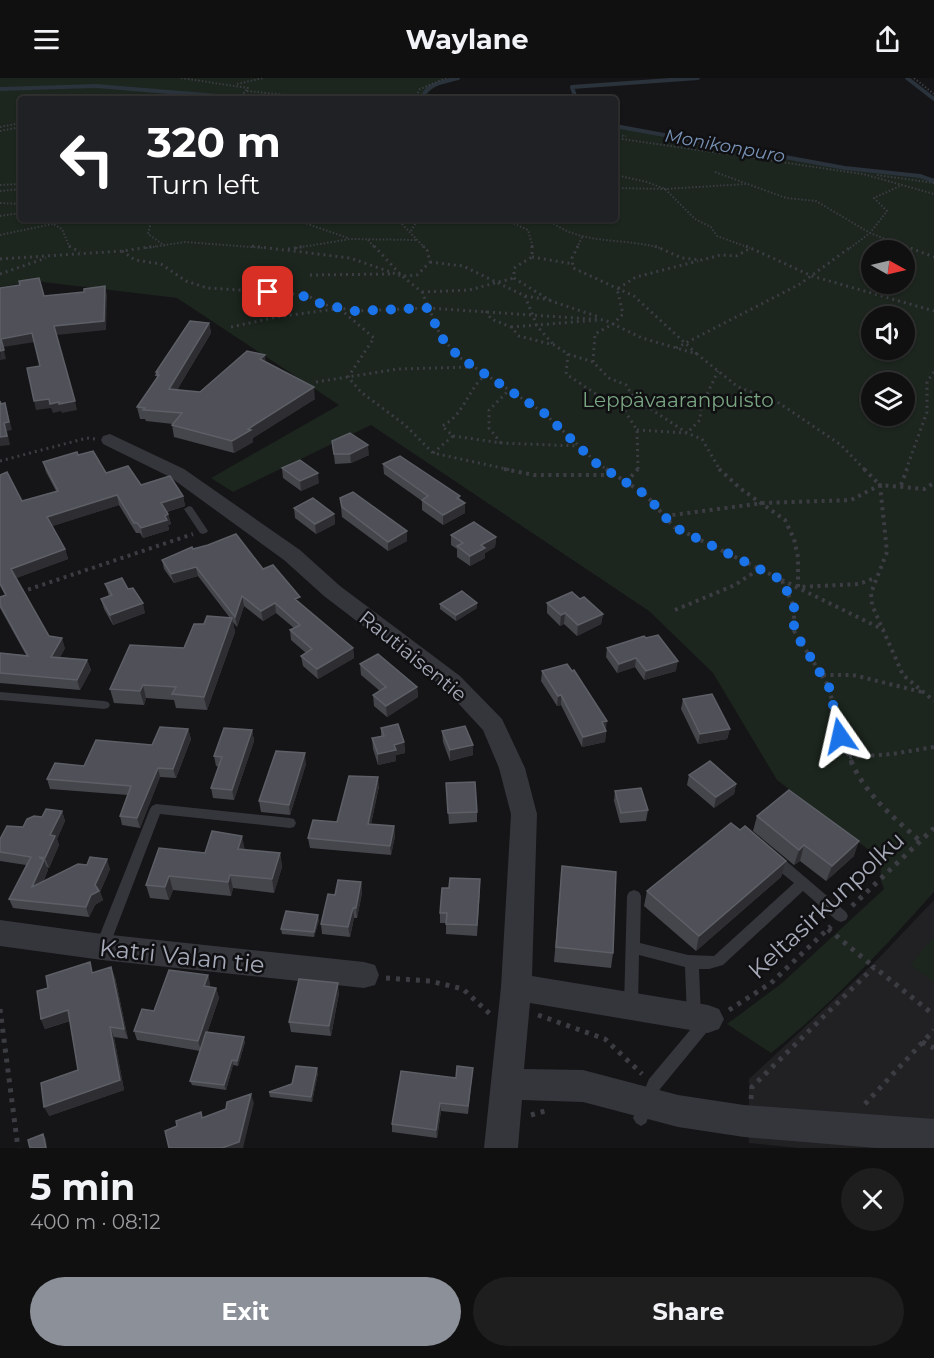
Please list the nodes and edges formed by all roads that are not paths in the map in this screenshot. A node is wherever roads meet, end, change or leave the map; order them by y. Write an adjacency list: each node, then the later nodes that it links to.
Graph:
1 (99, 437): 16 (street, Rautiaisentie)
2 (189, 509): 3 (lane)
3 (203, 531)
4 (0, 696): 5 (lane)
5 (105, 705)
6 (290, 823): 12 (lane)
7 (761, 848): 8 (lane)
8 (803, 883): 10 (lane); 14 (lane)
9 (634, 896): 13 (lane)
10 (841, 916)
11 (0, 933): 12 (street, Katri Valan tie)
12 (102, 947): 15 (street, Katri Valan tie)
13 (634, 948): 14 (lane); 17 (lane)
14 (692, 961): 18 (lane)
15 (364, 975)
16 (516, 987): 17 (street); 19 (street, Rautiaisentie)
17 (631, 1008): 18 (street)
18 (701, 1018): 20 (lane)
19 (524, 1094): 20 (street); 22 (street, Rautiaisentie)
20 (647, 1102): 21 (street)
21 (934, 1136)
22 (501, 1148)

